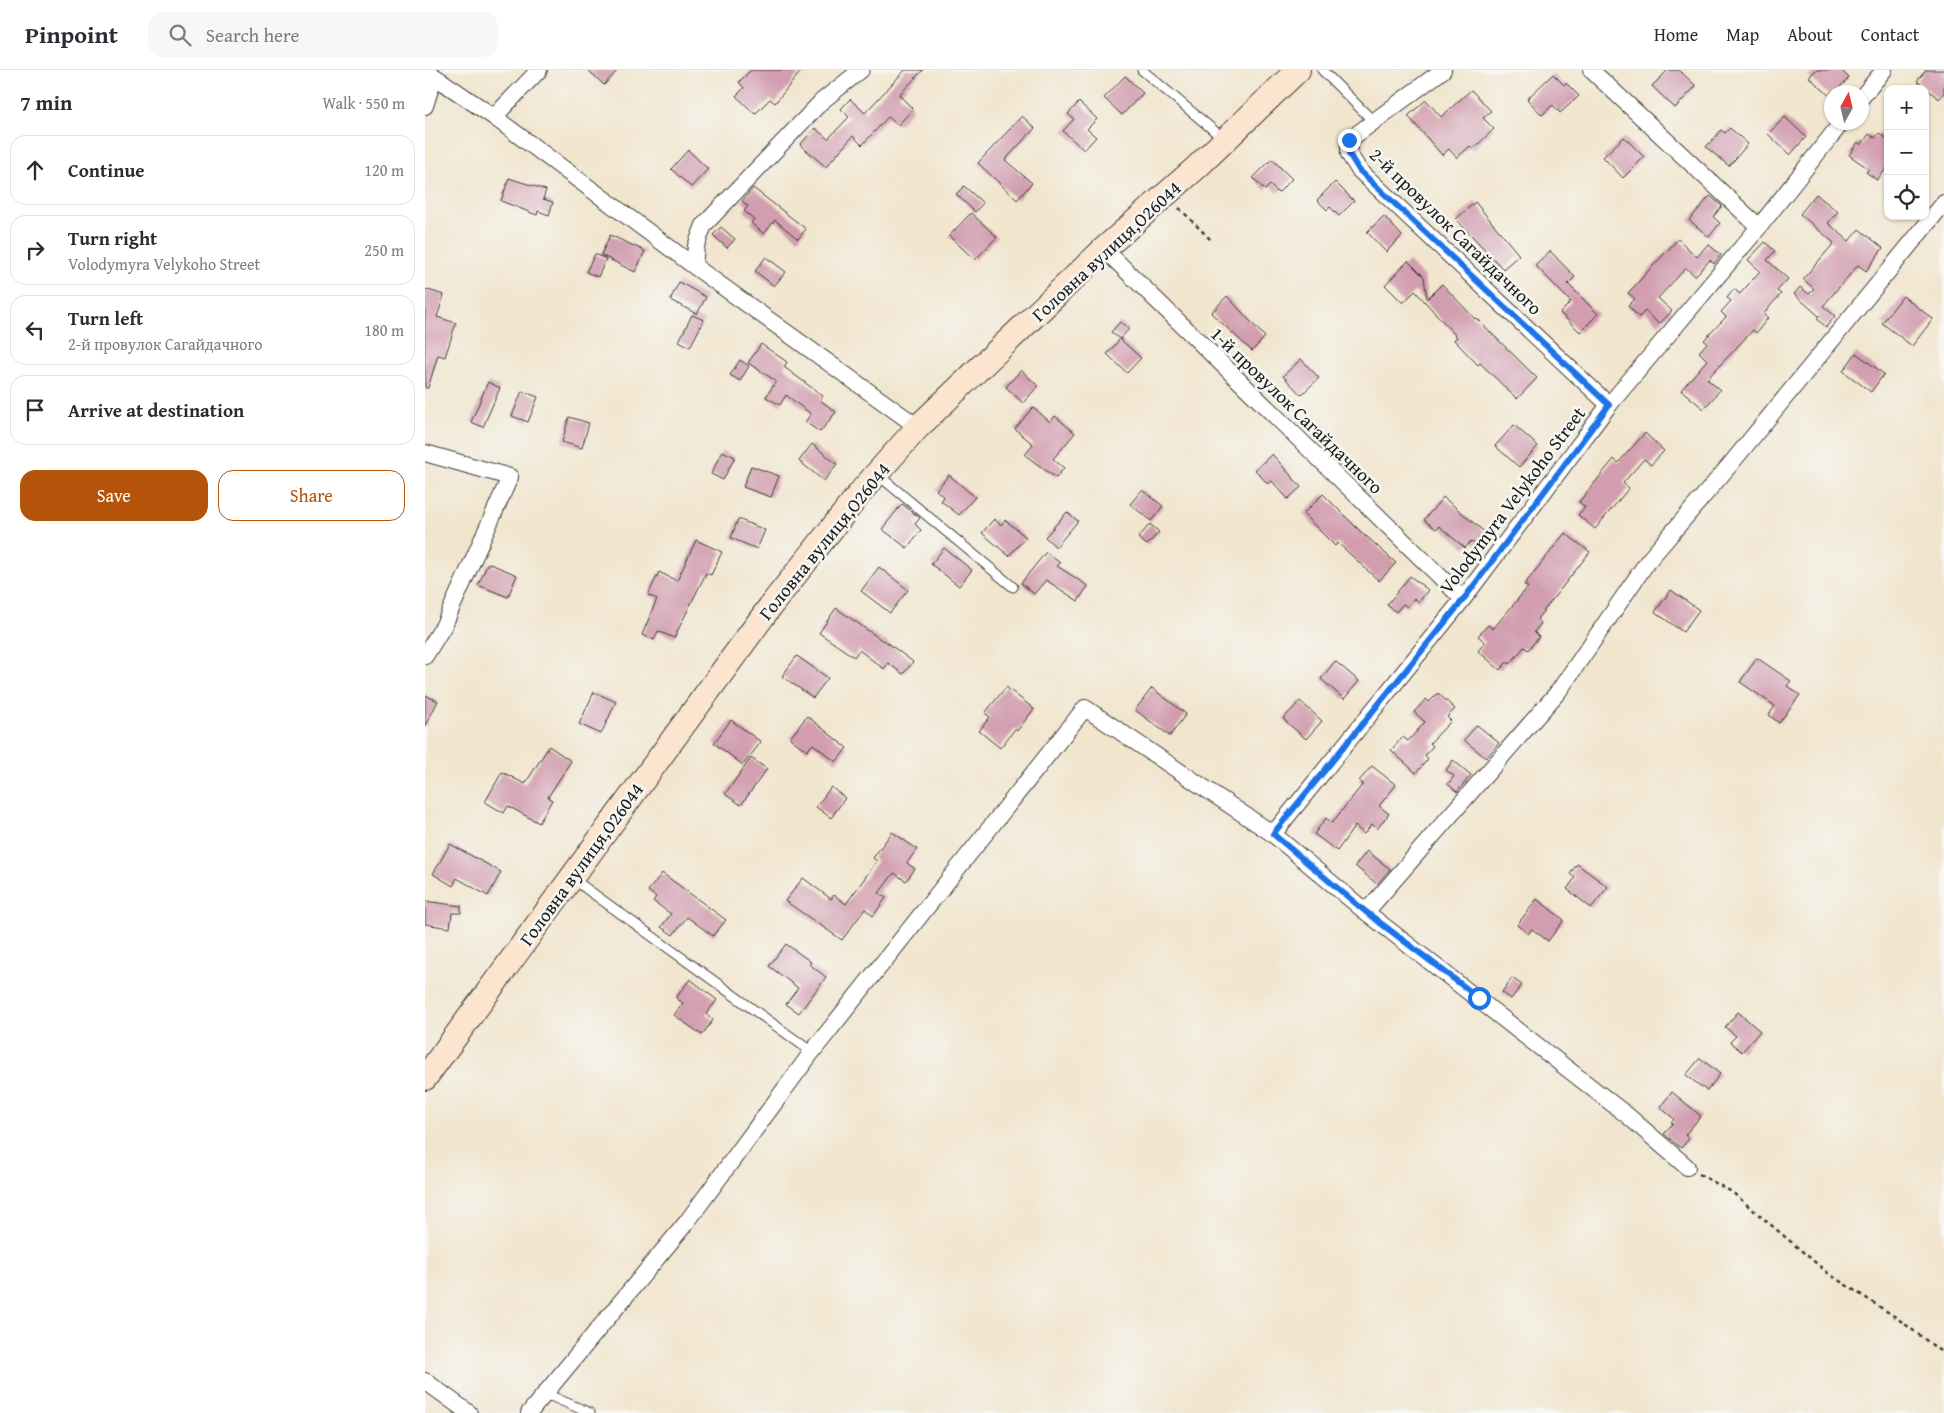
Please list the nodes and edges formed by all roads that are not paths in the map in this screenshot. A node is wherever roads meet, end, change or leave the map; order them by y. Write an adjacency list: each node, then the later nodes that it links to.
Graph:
1 (539, 70): 12 (street)
2 (861, 70): 19 (street)
3 (1142, 70): 15 (lane)
4 (1298, 70): 15 (main road, Головна вулиця,О26044)
5 (1322, 70): 13 (lane)
6 (1443, 70): 13 (street, 2-й провулок Сагайдачного)
7 (1591, 70): 17 (street)
8 (1884, 70): 10 (street)
9 (429, 73): 11 (street); 12 (street)
10 (1869, 88)
11 (425, 106)
12 (494, 117): 19 (street)
13 (1373, 121): 20 (street, 2-й провулок Сагайдачного)
14 (1836, 130): 17 (street, Volodymyra Velykoho Street)
15 (1224, 140): 18 (main road, Головна вулиця,О26044)
16 (1944, 203): 29 (street)
17 (1759, 227): 20 (street, Volodymyra Velykoho Street)
18 (1104, 249): 21 (main road, Головна вулиця,О26044); 25 (street, 1-й провулок Сагайдачного)
19 (694, 266): 21 (street)
20 (1609, 405): 25 (street, Volodymyra Velykoho Street)
21 (918, 427): 23 (main road, Головна вулиця,О26044)
22 (425, 453): 26 (street)
23 (877, 474): 24 (lane); 28 (main road, Головна вулиця,О26044)
24 (1013, 587)
25 (1463, 600): 27 (street, Volodymyra Velykoho Street)
26 (425, 656)
27 (1273, 834): 29 (street); 30 (street)
28 (571, 877): 30 (lane); 31 (main road, Головна вулиця,О26044)
29 (1366, 912): 32 (street)
30 (812, 1052): 34 (street)
31 (425, 1078)
32 (1690, 1168)
33 (425, 1382): 35 (street)
34 (546, 1394): 36 (street); 37 (lane)
35 (469, 1413)
36 (529, 1413)
37 (590, 1413)

